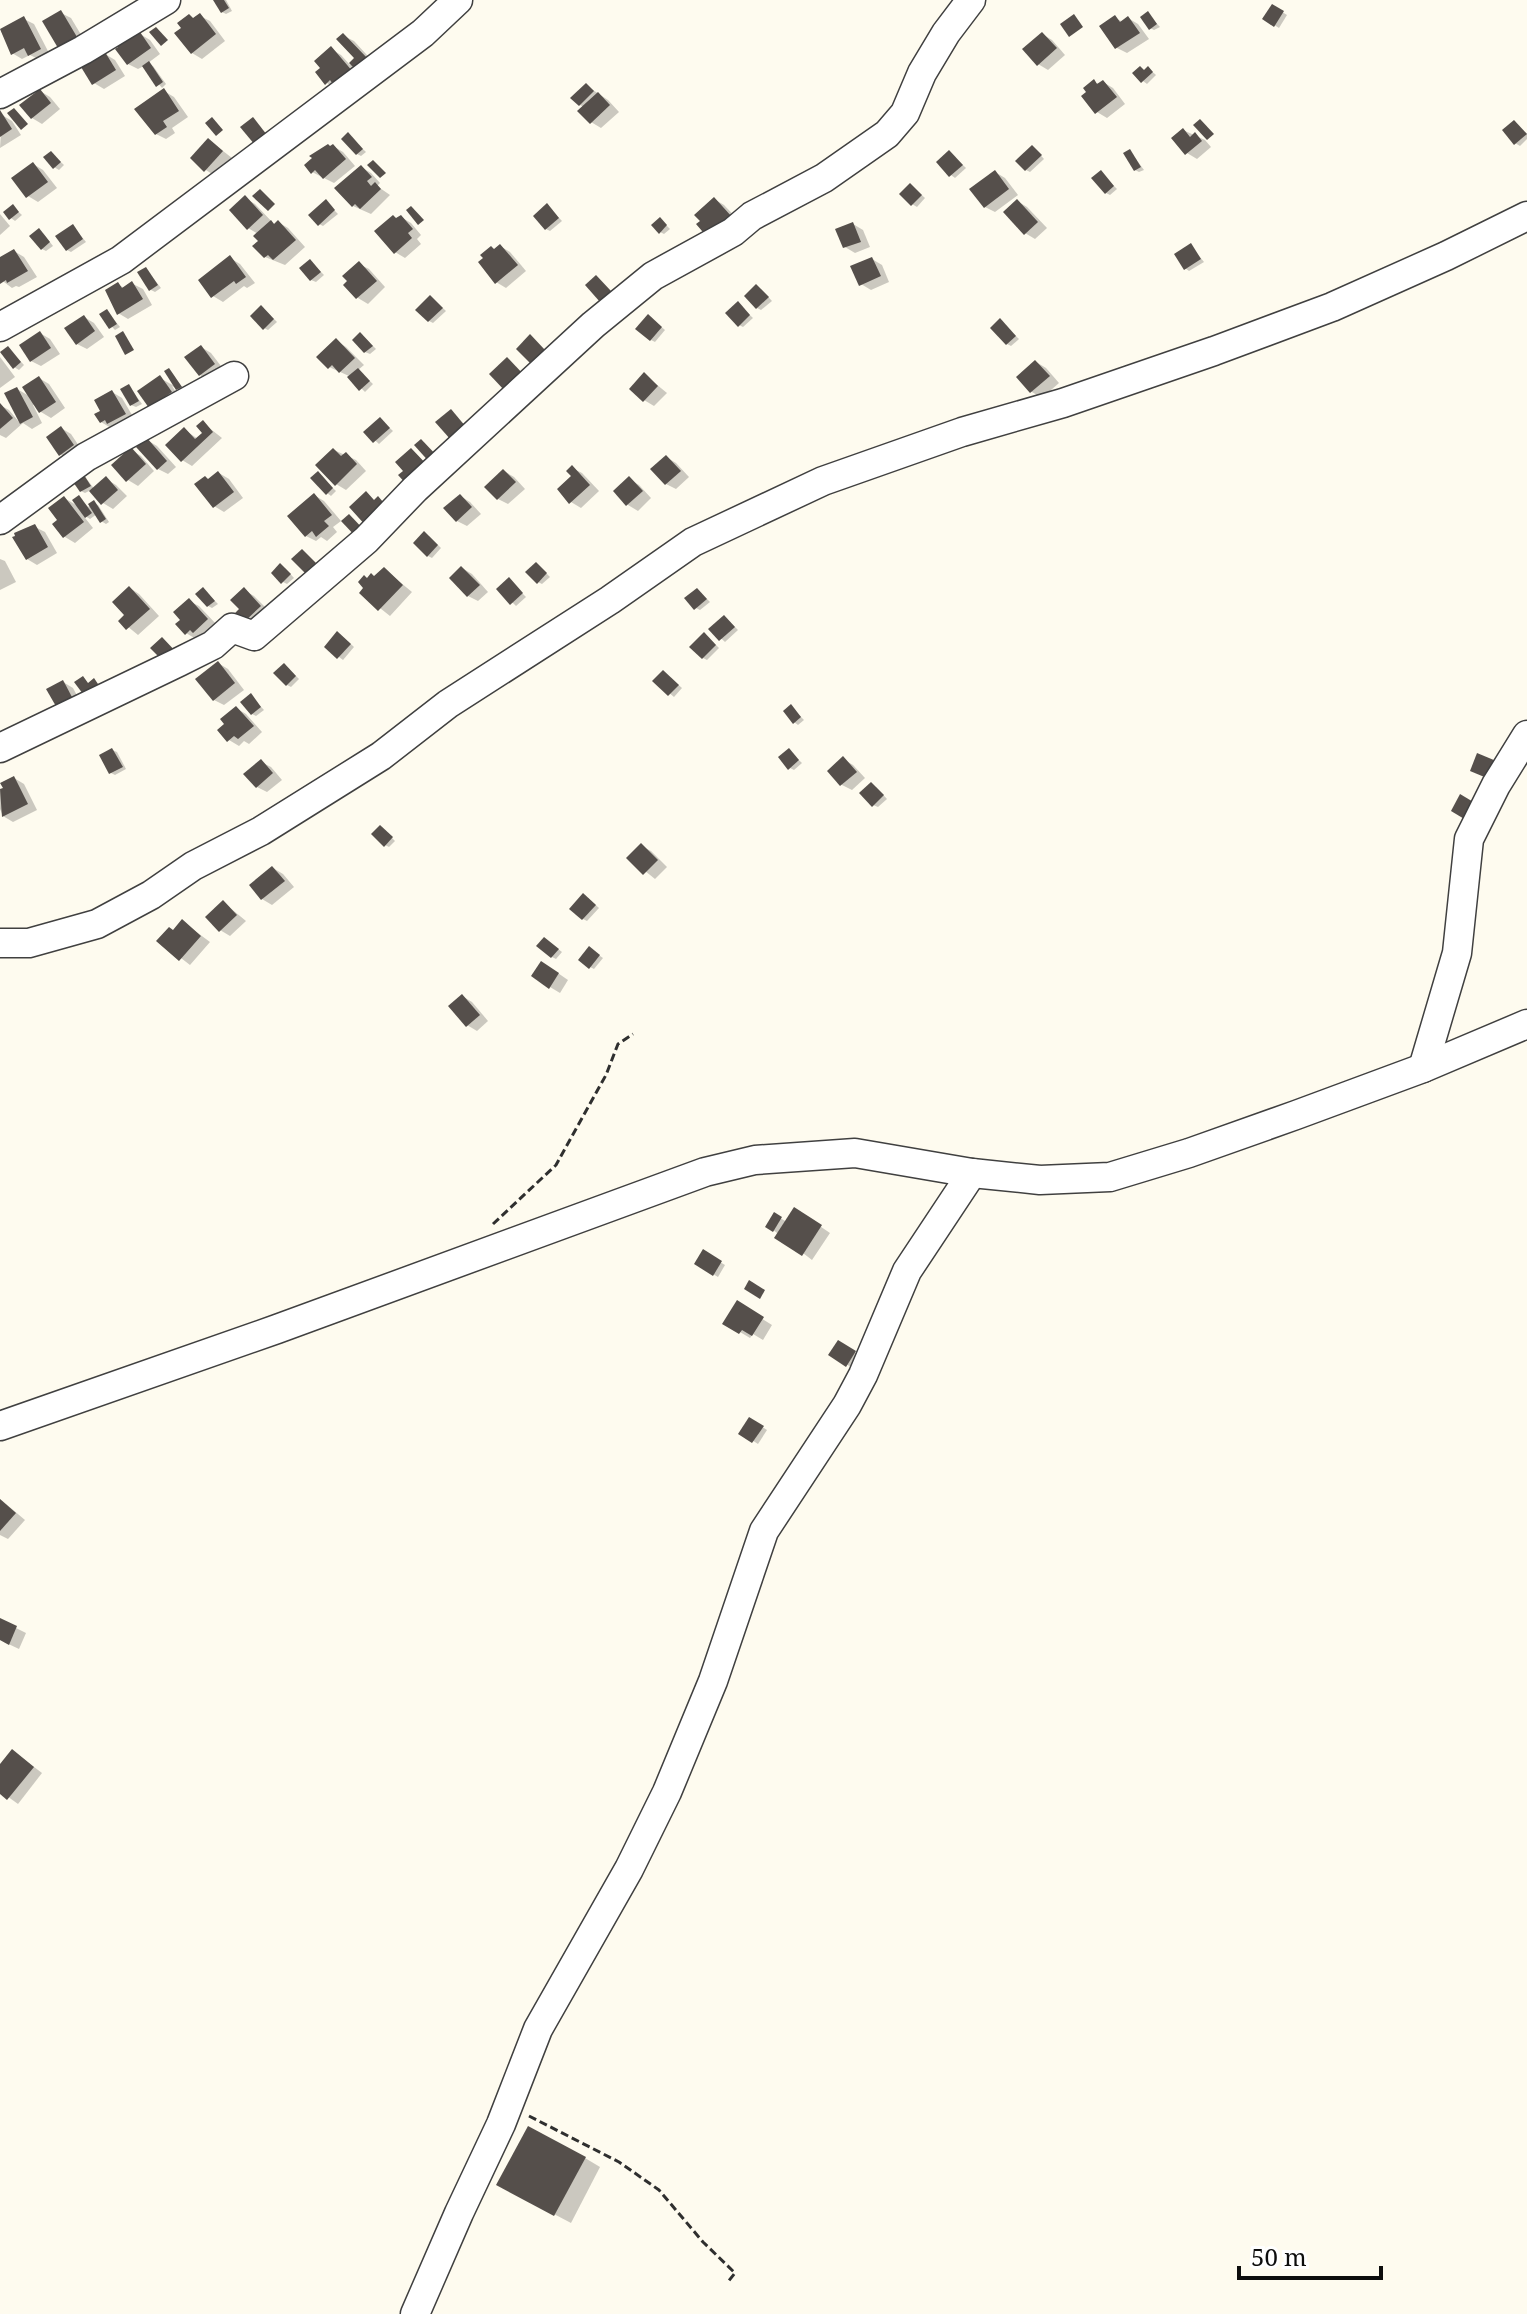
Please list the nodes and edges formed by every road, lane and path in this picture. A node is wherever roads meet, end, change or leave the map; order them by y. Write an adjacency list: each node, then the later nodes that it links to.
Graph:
1 (166, 0): 4 (street)
2 (458, 0): 6 (street)
3 (971, 0): 10 (street)
4 (0, 94)
5 (1527, 216): 11 (street)
6 (0, 327)
7 (234, 376): 8 (street)
8 (0, 520)
9 (1527, 735): 14 (street)
10 (0, 748)
11 (0, 943)
12 (1527, 1024): 14 (street)
13 (633, 1034): 16 (path)
14 (1423, 1068): 15 (street)
15 (972, 1173): 17 (street); 18 (street)
16 (485, 1233)
17 (0, 1426)
18 (509, 2102): 19 (path); 20 (street)
19 (727, 2283)
20 (415, 2314)

